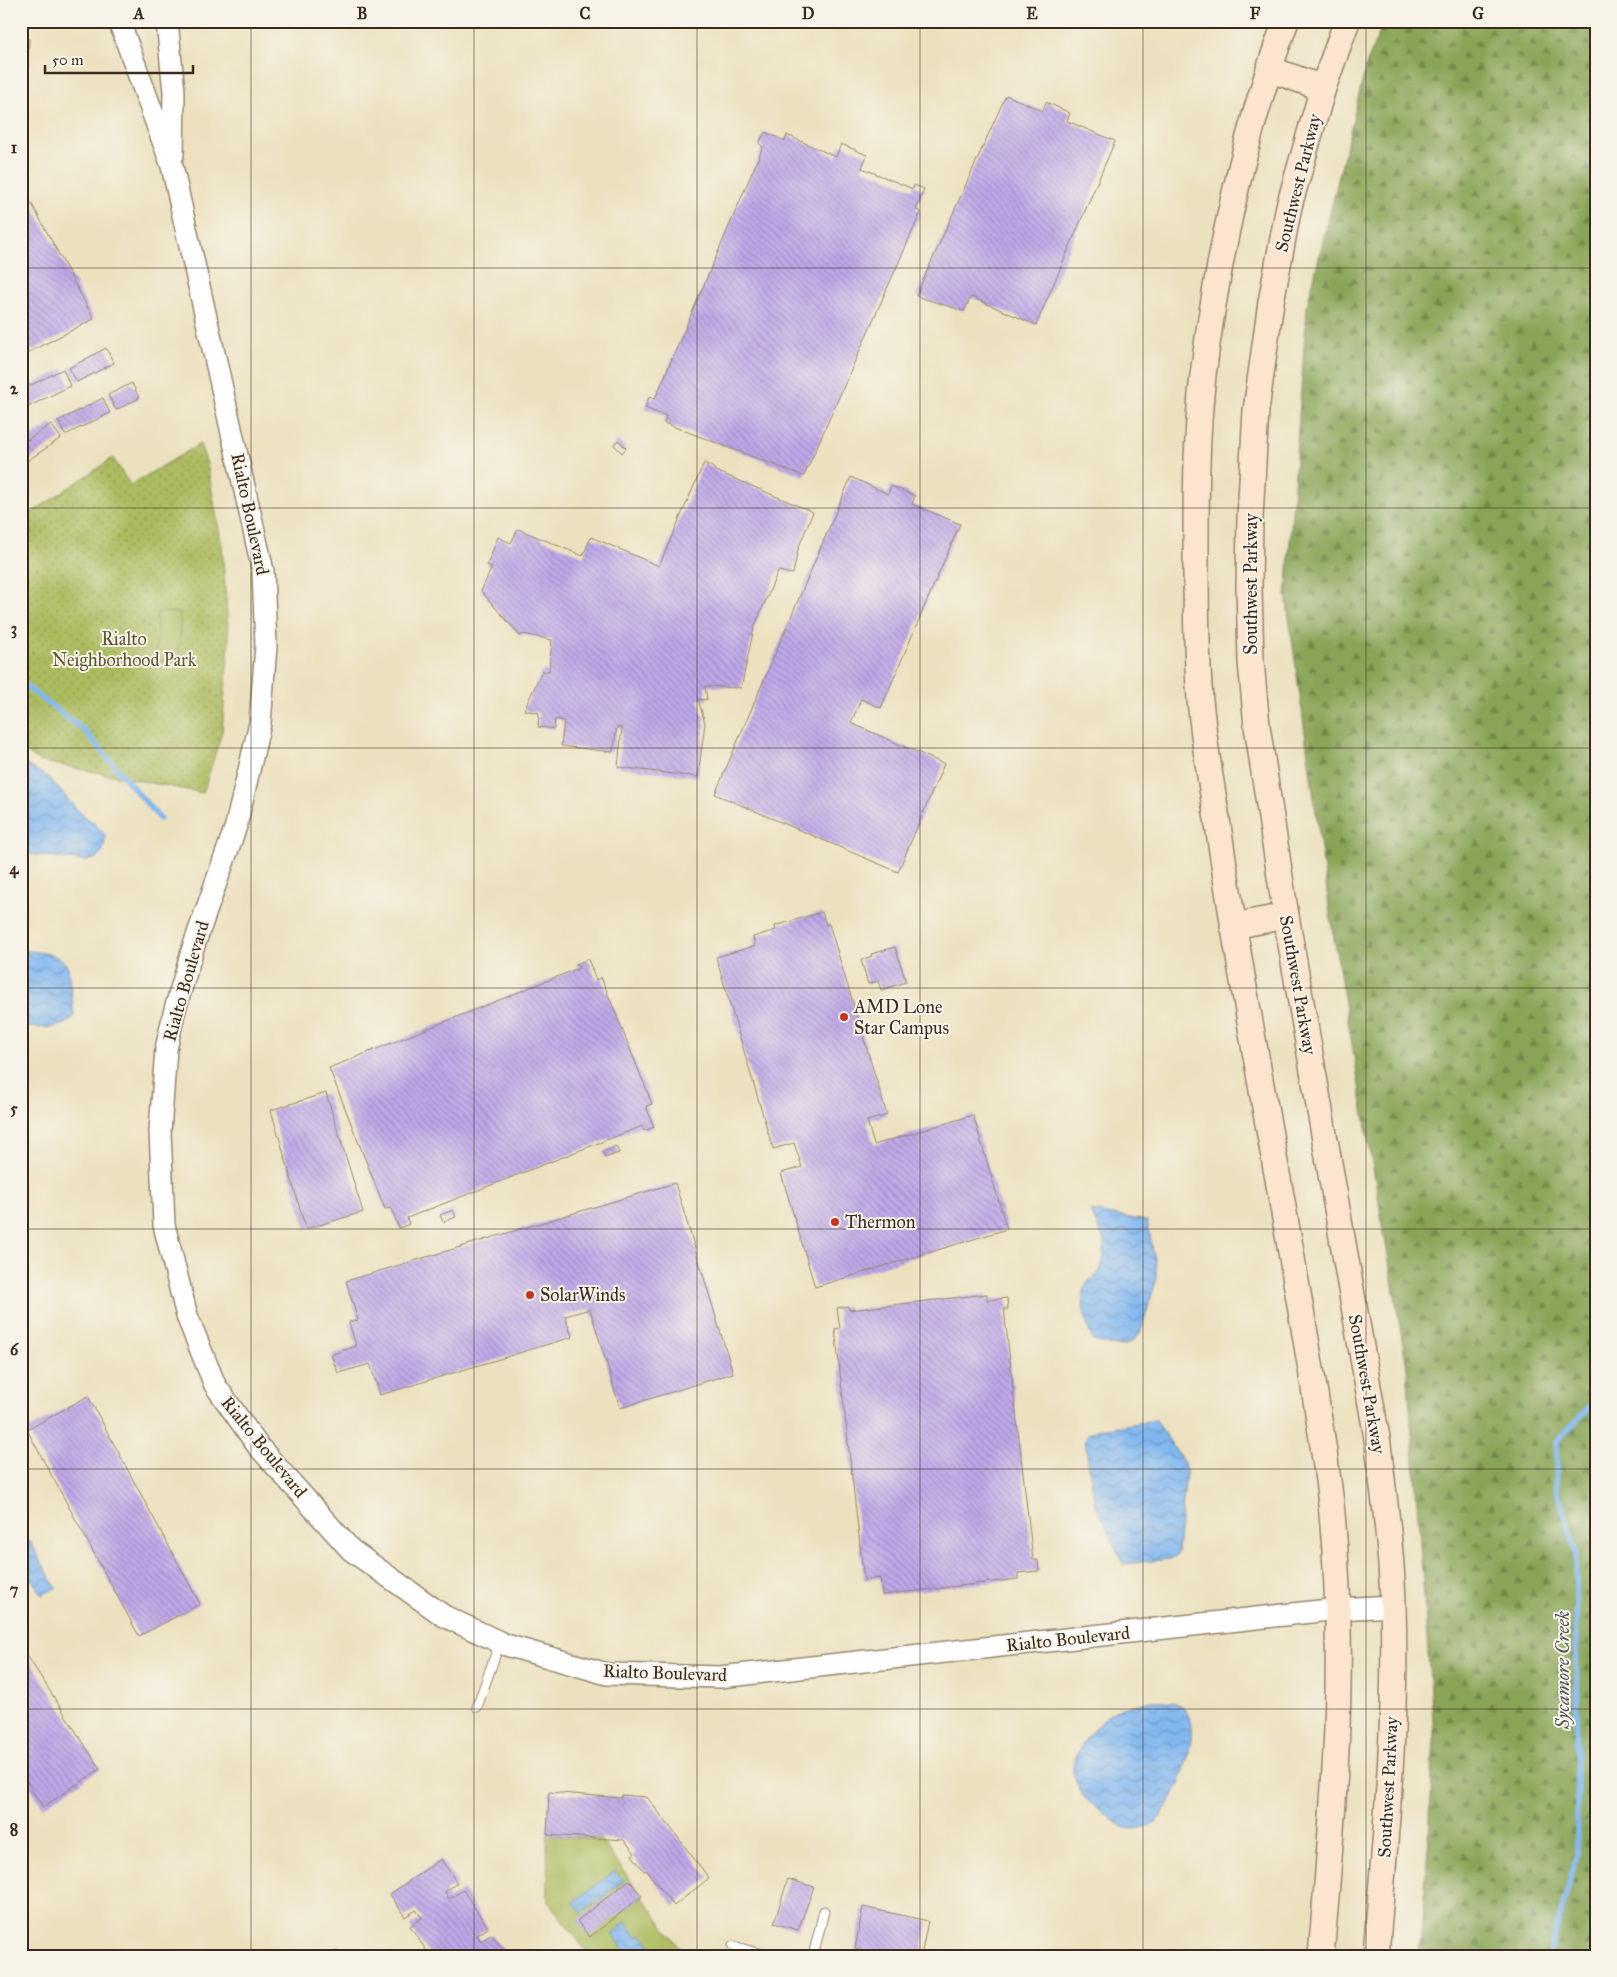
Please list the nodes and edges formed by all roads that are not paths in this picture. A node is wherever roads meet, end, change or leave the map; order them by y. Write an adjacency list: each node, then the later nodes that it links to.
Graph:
1 (119, 21): 7 (street, Rialto Boulevard)
2 (167, 21): 7 (street, Rialto Boulevard)
3 (1286, 21): 5 (main road)
4 (1347, 21): 6 (main road, Southwest Parkway)
5 (1269, 68): 6 (main road); 9 (main road)
6 (1323, 88): 8 (main road, Southwest Parkway)
7 (172, 166): 12 (street, Rialto Boulevard)
8 (1286, 916): 9 (main road); 10 (main road, Southwest Parkway)
9 (1233, 926): 11 (main road)
10 (1393, 1606): 11 (street, Rialto Boulevard); 19 (main road, Southwest Parkway)
11 (1338, 1610): 12 (street, Rialto Boulevard); 18 (main road)
12 (500, 1642): 13 (lane)
13 (477, 1707)
14 (824, 1911): 17 (lane)
15 (733, 1946): 16 (lane)
16 (768, 1956)
17 (813, 1956)
18 (1321, 1956)
19 (1376, 1956)

